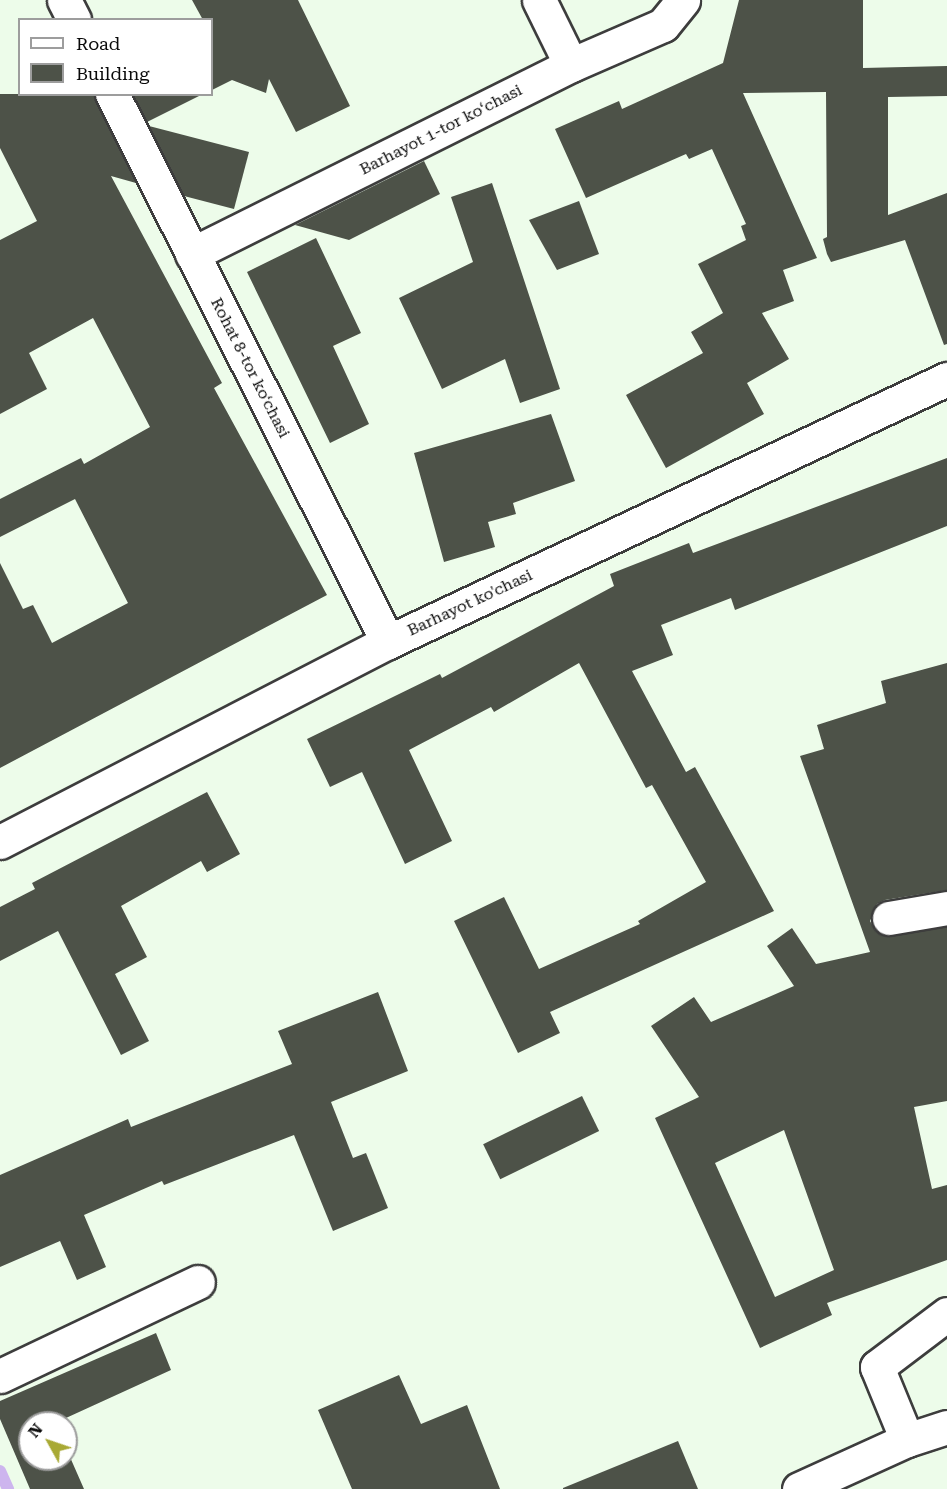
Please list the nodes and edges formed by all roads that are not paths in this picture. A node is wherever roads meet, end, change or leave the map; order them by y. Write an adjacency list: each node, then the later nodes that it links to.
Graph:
1 (64, 0): 4 (street)
2 (539, 0): 5 (street)
3 (683, 0): 5 (street, Barhayot 1-tor koʻchasi)
4 (73, 18)
5 (571, 65): 7 (street, Barhayot 1-tor koʻchasi)
6 (113, 96): 7 (street, Rohat 8-tor ko‘chasi)
7 (192, 254): 9 (street, Rohat 8-tor ko‘chasi)
8 (947, 379): 9 (street, Barhayot ko'chasi)
9 (388, 642): 10 (street, Barhayot ko'chasi)
10 (0, 842)
11 (947, 908): 12 (street)
12 (889, 918)
13 (198, 1282): 15 (street)
14 (947, 1314): 17 (street)
15 (0, 1376)
16 (947, 1427): 17 (street)
17 (907, 1440): 18 (street)
18 (855, 1477): 19 (street)
19 (799, 1489)

